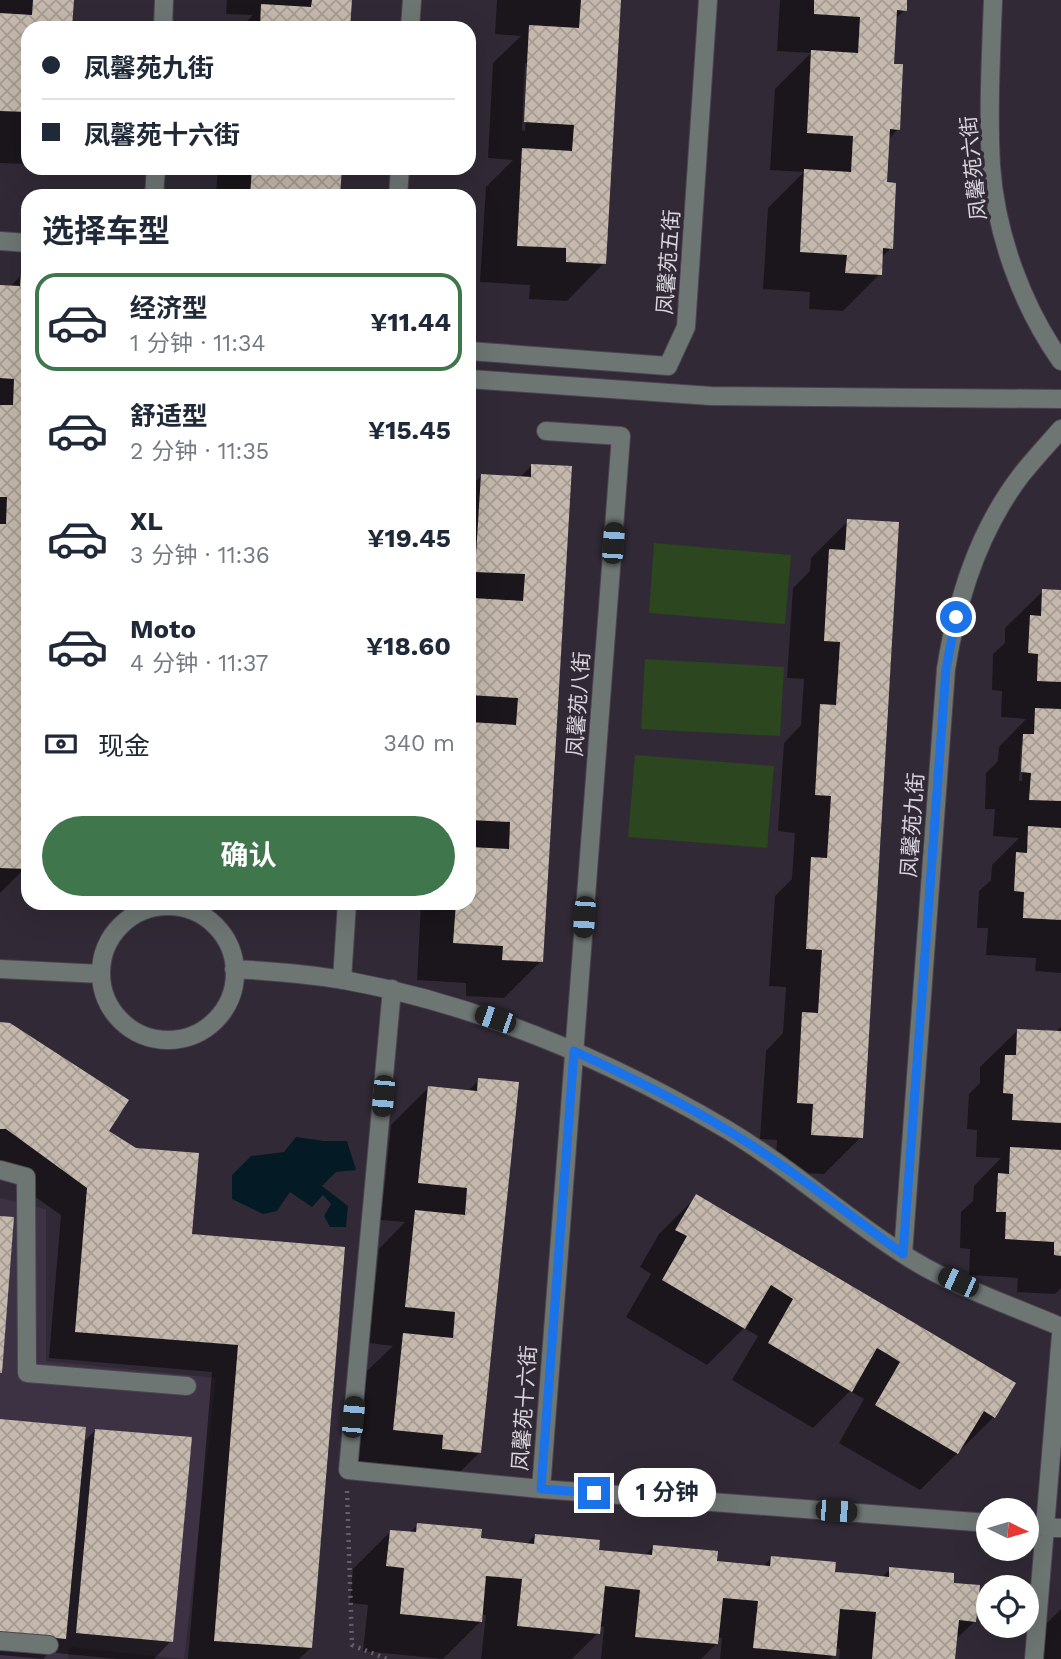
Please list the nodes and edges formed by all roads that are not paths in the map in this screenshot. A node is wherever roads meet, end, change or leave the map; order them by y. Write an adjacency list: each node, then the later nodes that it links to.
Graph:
1 (164, 0): 5 (street)
2 (412, 0): 6 (street)
3 (709, 0): 9 (street, 凤馨苑五街)
4 (993, 0): 10 (street, 凤馨苑六街)
5 (163, 21)
6 (410, 21)
7 (0, 241): 8 (street)
8 (21, 242)
9 (476, 352)
10 (1061, 361)
11 (476, 379): 12 (street)
12 (1061, 399)
13 (1061, 429): 25 (street, 凤馨苑九街)
14 (546, 430): 23 (street, 凤馨苑八街)
15 (142, 910): 20 (street)
16 (191, 910): 19 (street)
17 (347, 910): 21 (street)
18 (0, 969): 20 (street)
19 (234, 969): 20 (street); 21 (street)
20 (101, 974)
21 (342, 979): 22 (street)
22 (392, 989): 23 (street); 29 (street)
23 (574, 1051): 25 (street); 29 (street, 凤馨苑十六街)
24 (0, 1170): 28 (street)
25 (903, 1254): 26 (street)
26 (1061, 1327)
27 (1061, 1335): 31 (street)
28 (187, 1386)
29 (541, 1489): 30 (street, 凤馨苑十六街)
30 (976, 1522)
31 (1044, 1527): 34 (street)
32 (0, 1641): 33 (street)
33 (49, 1645)
34 (1034, 1659)

